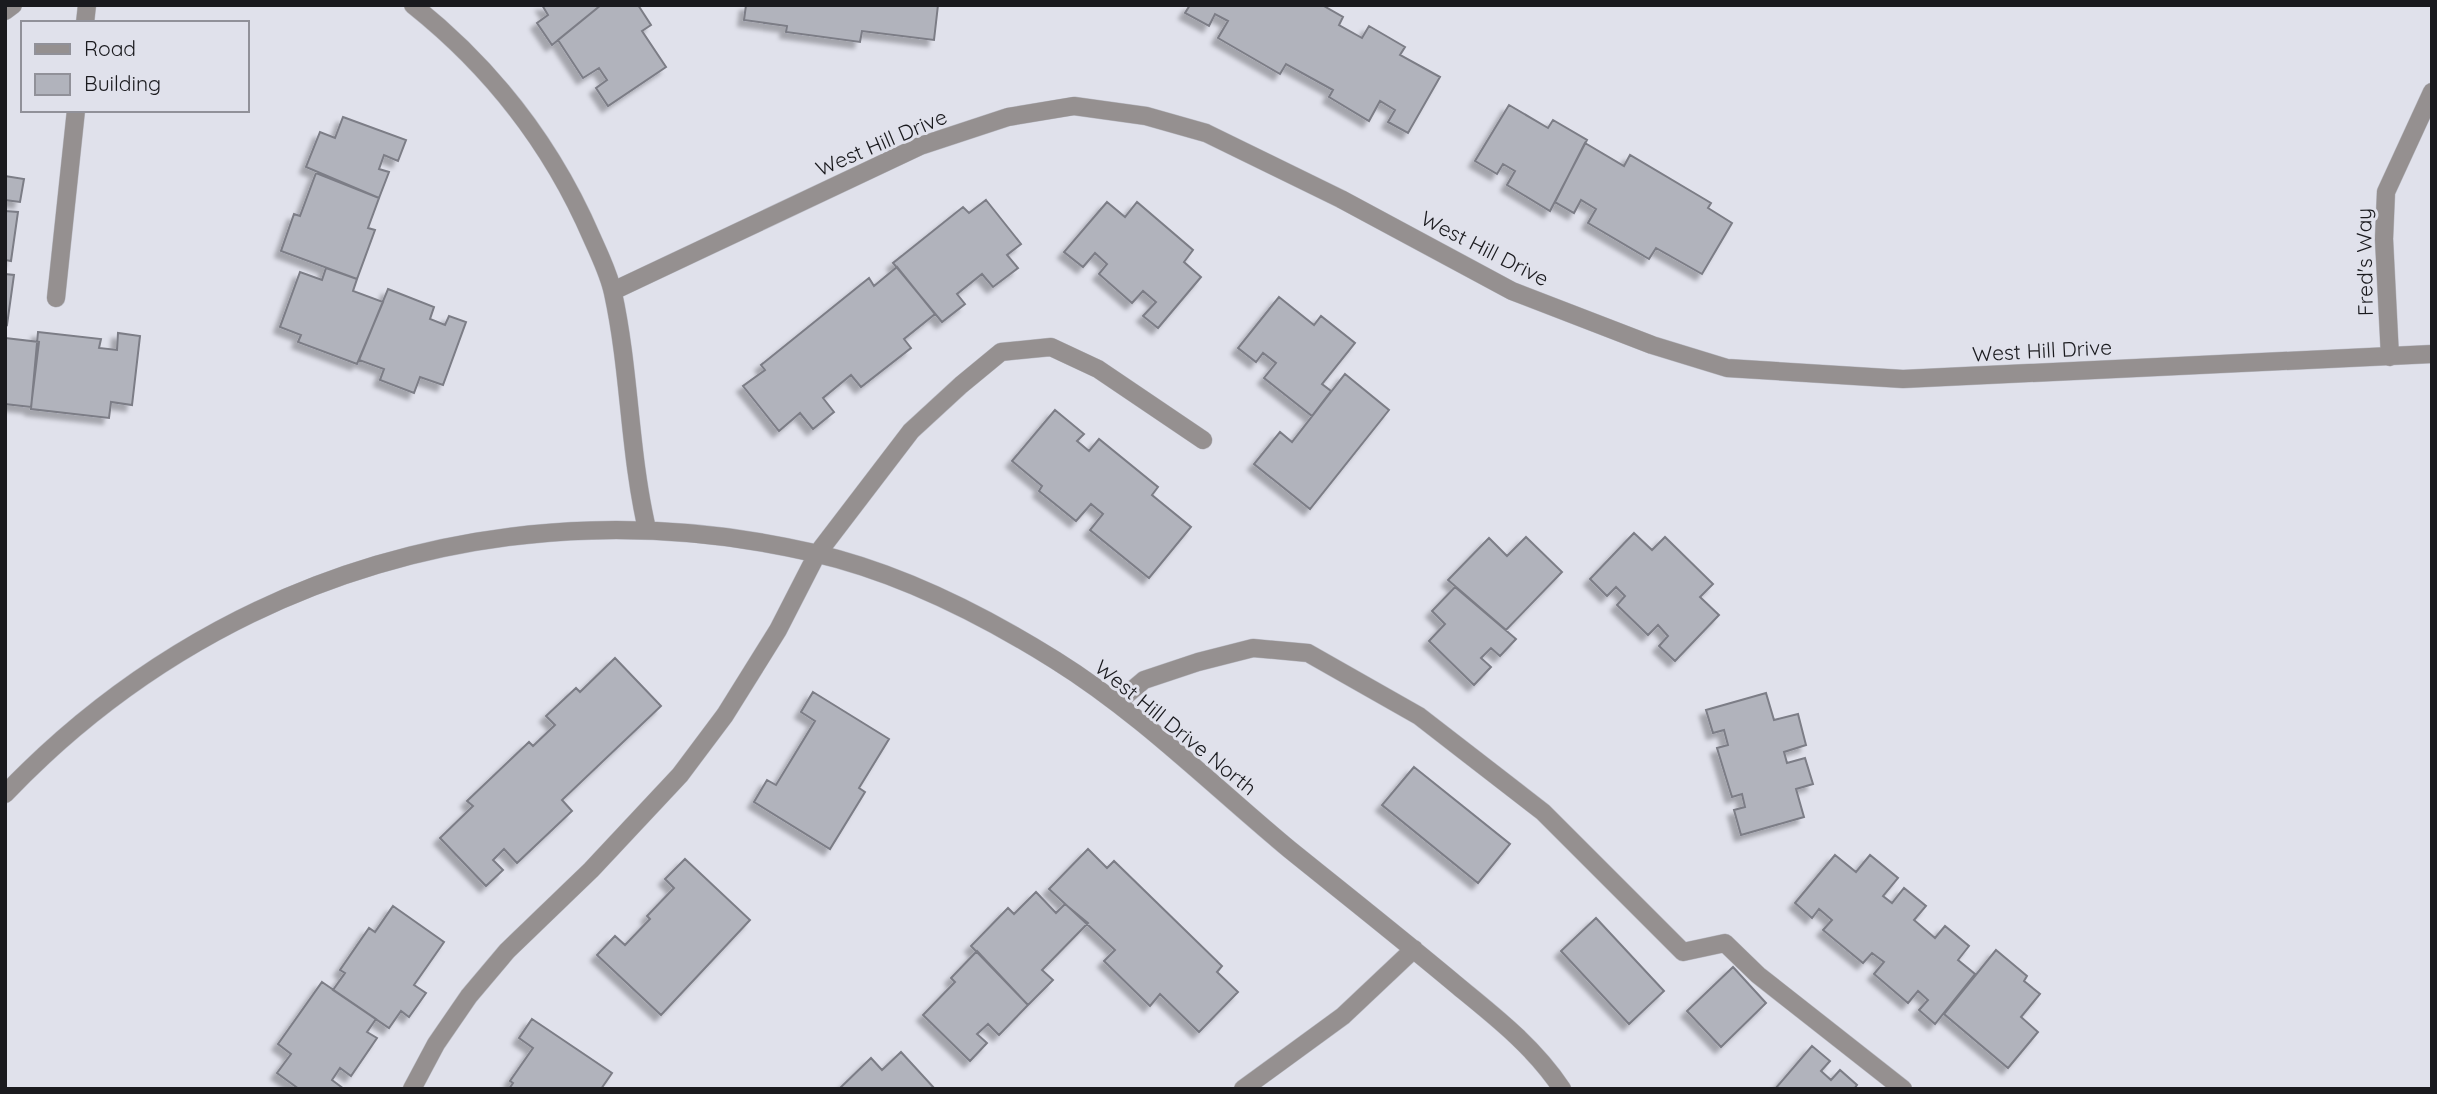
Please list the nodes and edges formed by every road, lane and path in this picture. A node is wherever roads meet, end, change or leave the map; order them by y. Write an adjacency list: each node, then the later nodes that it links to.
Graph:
1 (13, 5): 3 (street)
2 (413, 5): 6 (street)
3 (5, 11)
4 (2432, 92): 9 (street, Fred's Way)
5 (76, 112): 7 (street)
6 (613, 291): 9 (street, West Hill Drive); 11 (street)
7 (56, 298)
8 (2432, 354): 9 (street, West Hill Drive)
9 (2390, 357)
10 (1203, 440): 12 (street)
11 (648, 529): 12 (street, West Hill Drive North); 14 (street, West Hill Drive North)
12 (817, 554): 13 (street, West Hill Drive North); 16 (street)
13 (1118, 702): 15 (street, West Hill Drive North); 19 (street)
14 (5, 794)
15 (1414, 949): 17 (street); 18 (street, West Hill Drive North)
16 (412, 1089)
17 (1243, 1089)
18 (1562, 1089)
19 (1903, 1089)

